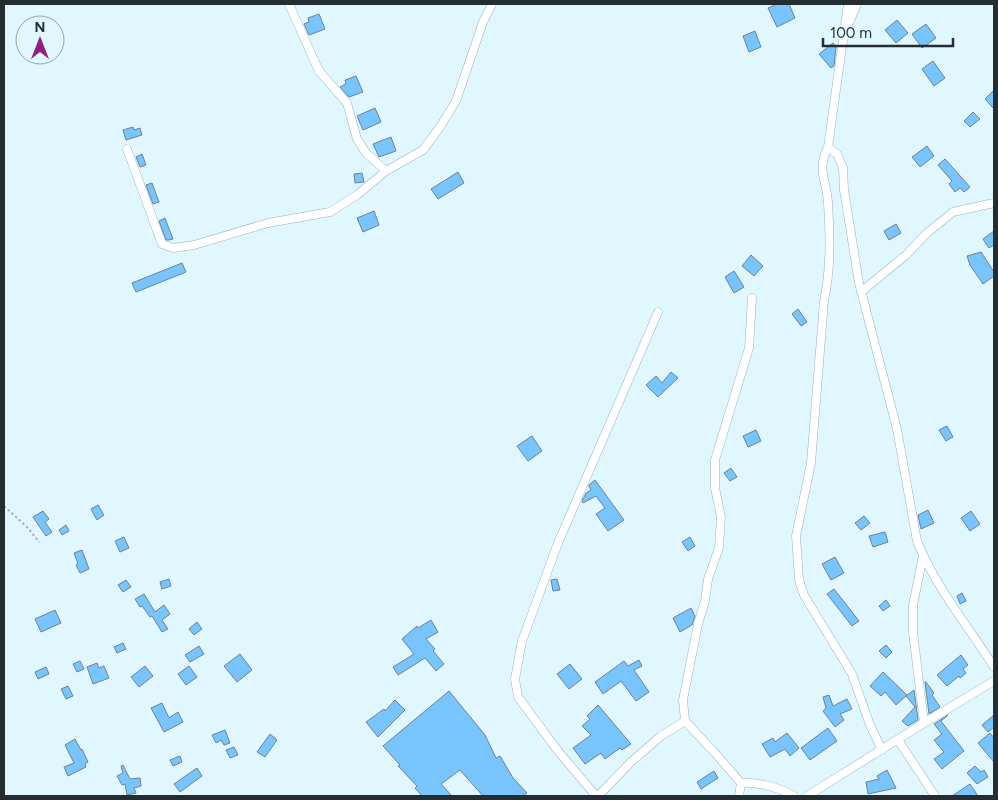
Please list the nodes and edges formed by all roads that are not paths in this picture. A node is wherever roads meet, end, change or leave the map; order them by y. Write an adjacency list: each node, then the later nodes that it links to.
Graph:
1 (288, 4): 8 (street)
2 (492, 4): 8 (street)
3 (848, 4): 5 (street)
4 (858, 4): 5 (street)
5 (845, 32): 6 (street)
6 (828, 147): 10 (street); 19 (street)
7 (127, 149): 8 (street)
8 (386, 171)
9 (994, 203): 10 (street)
10 (861, 292): 13 (street)
11 (752, 298): 16 (street)
12 (658, 312): 21 (street)
13 (923, 556): 14 (street); 17 (street)
14 (994, 666)
15 (994, 681): 17 (street)
16 (685, 721): 20 (street); 21 (street)
17 (924, 723): 18 (street)
18 (898, 740): 19 (street); 25 (street)
19 (882, 750): 24 (street)
20 (741, 783): 22 (street); 23 (street)
21 (597, 796)
22 (739, 796)
23 (794, 796)
24 (807, 796)
25 (935, 796)

